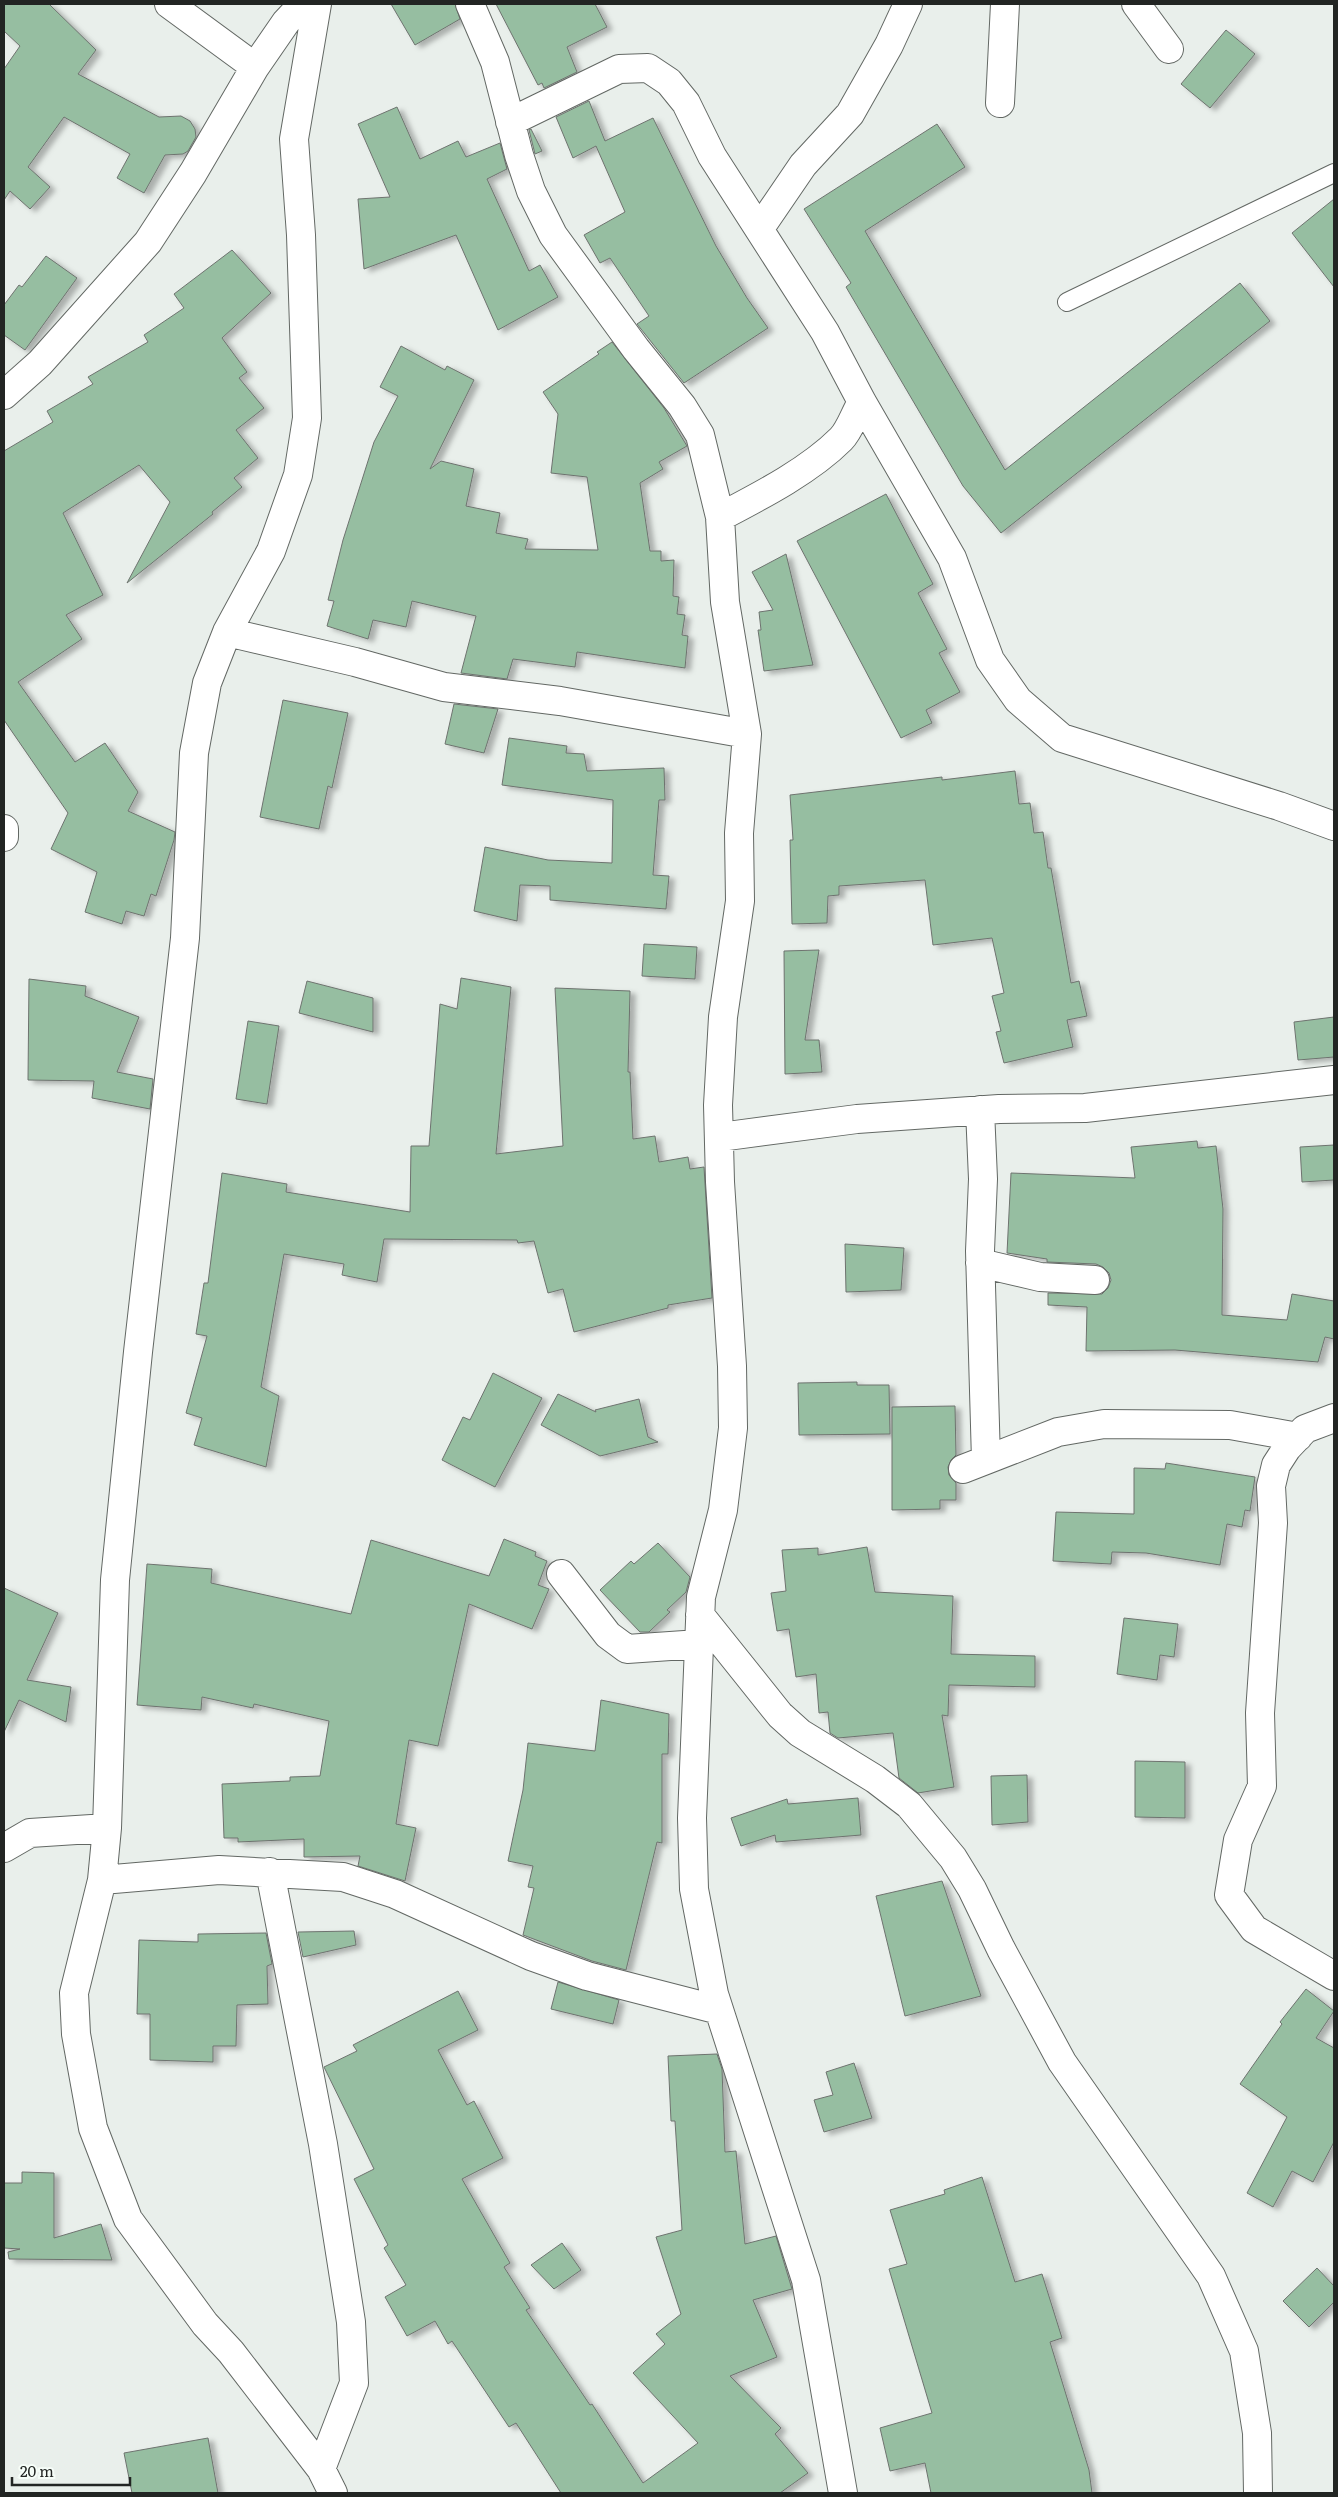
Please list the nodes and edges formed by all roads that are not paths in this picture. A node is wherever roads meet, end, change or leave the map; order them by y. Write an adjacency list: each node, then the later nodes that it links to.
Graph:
1 (169, 4): 9 (street)
2 (303, 4): 9 (street)
3 (317, 4): 18 (street)
4 (470, 4): 11 (street)
5 (908, 4): 13 (street)
6 (1005, 4): 10 (street)
7 (1136, 4): 8 (street)
8 (1168, 48)
9 (255, 67): 15 (street)
10 (1000, 103)
11 (510, 122): 13 (street); 17 (street)
12 (1334, 174): 14 (lane)
13 (760, 228): 16 (street)
14 (1067, 302)
15 (4, 395)
16 (862, 402): 17 (street); 20 (street)
17 (720, 517): 19 (street)
18 (226, 632): 19 (street); 33 (street)
19 (747, 734): 25 (street)
20 (1334, 826)
21 (4, 829): 22 (street)
22 (4, 837)
23 (1334, 1080): 24 (street)
24 (980, 1110): 25 (street); 26 (street)
25 (720, 1137): 31 (street)
26 (980, 1263): 27 (street); 29 (street)
27 (1096, 1280)
28 (1334, 1418): 29 (street)
29 (1298, 1437): 37 (street)
30 (561, 1574): 32 (street)
31 (700, 1615): 32 (street); 42 (street)
32 (699, 1644): 38 (street)
33 (107, 1828): 34 (street); 36 (street)
34 (4, 1848)
35 (270, 1872): 36 (street); 38 (street); 39 (street)
36 (102, 1880): 39 (street)
37 (1334, 1976)
38 (719, 2010): 41 (street)
39 (321, 2469): 40 (street)
40 (333, 2493)
41 (843, 2493)
42 (1258, 2493)

